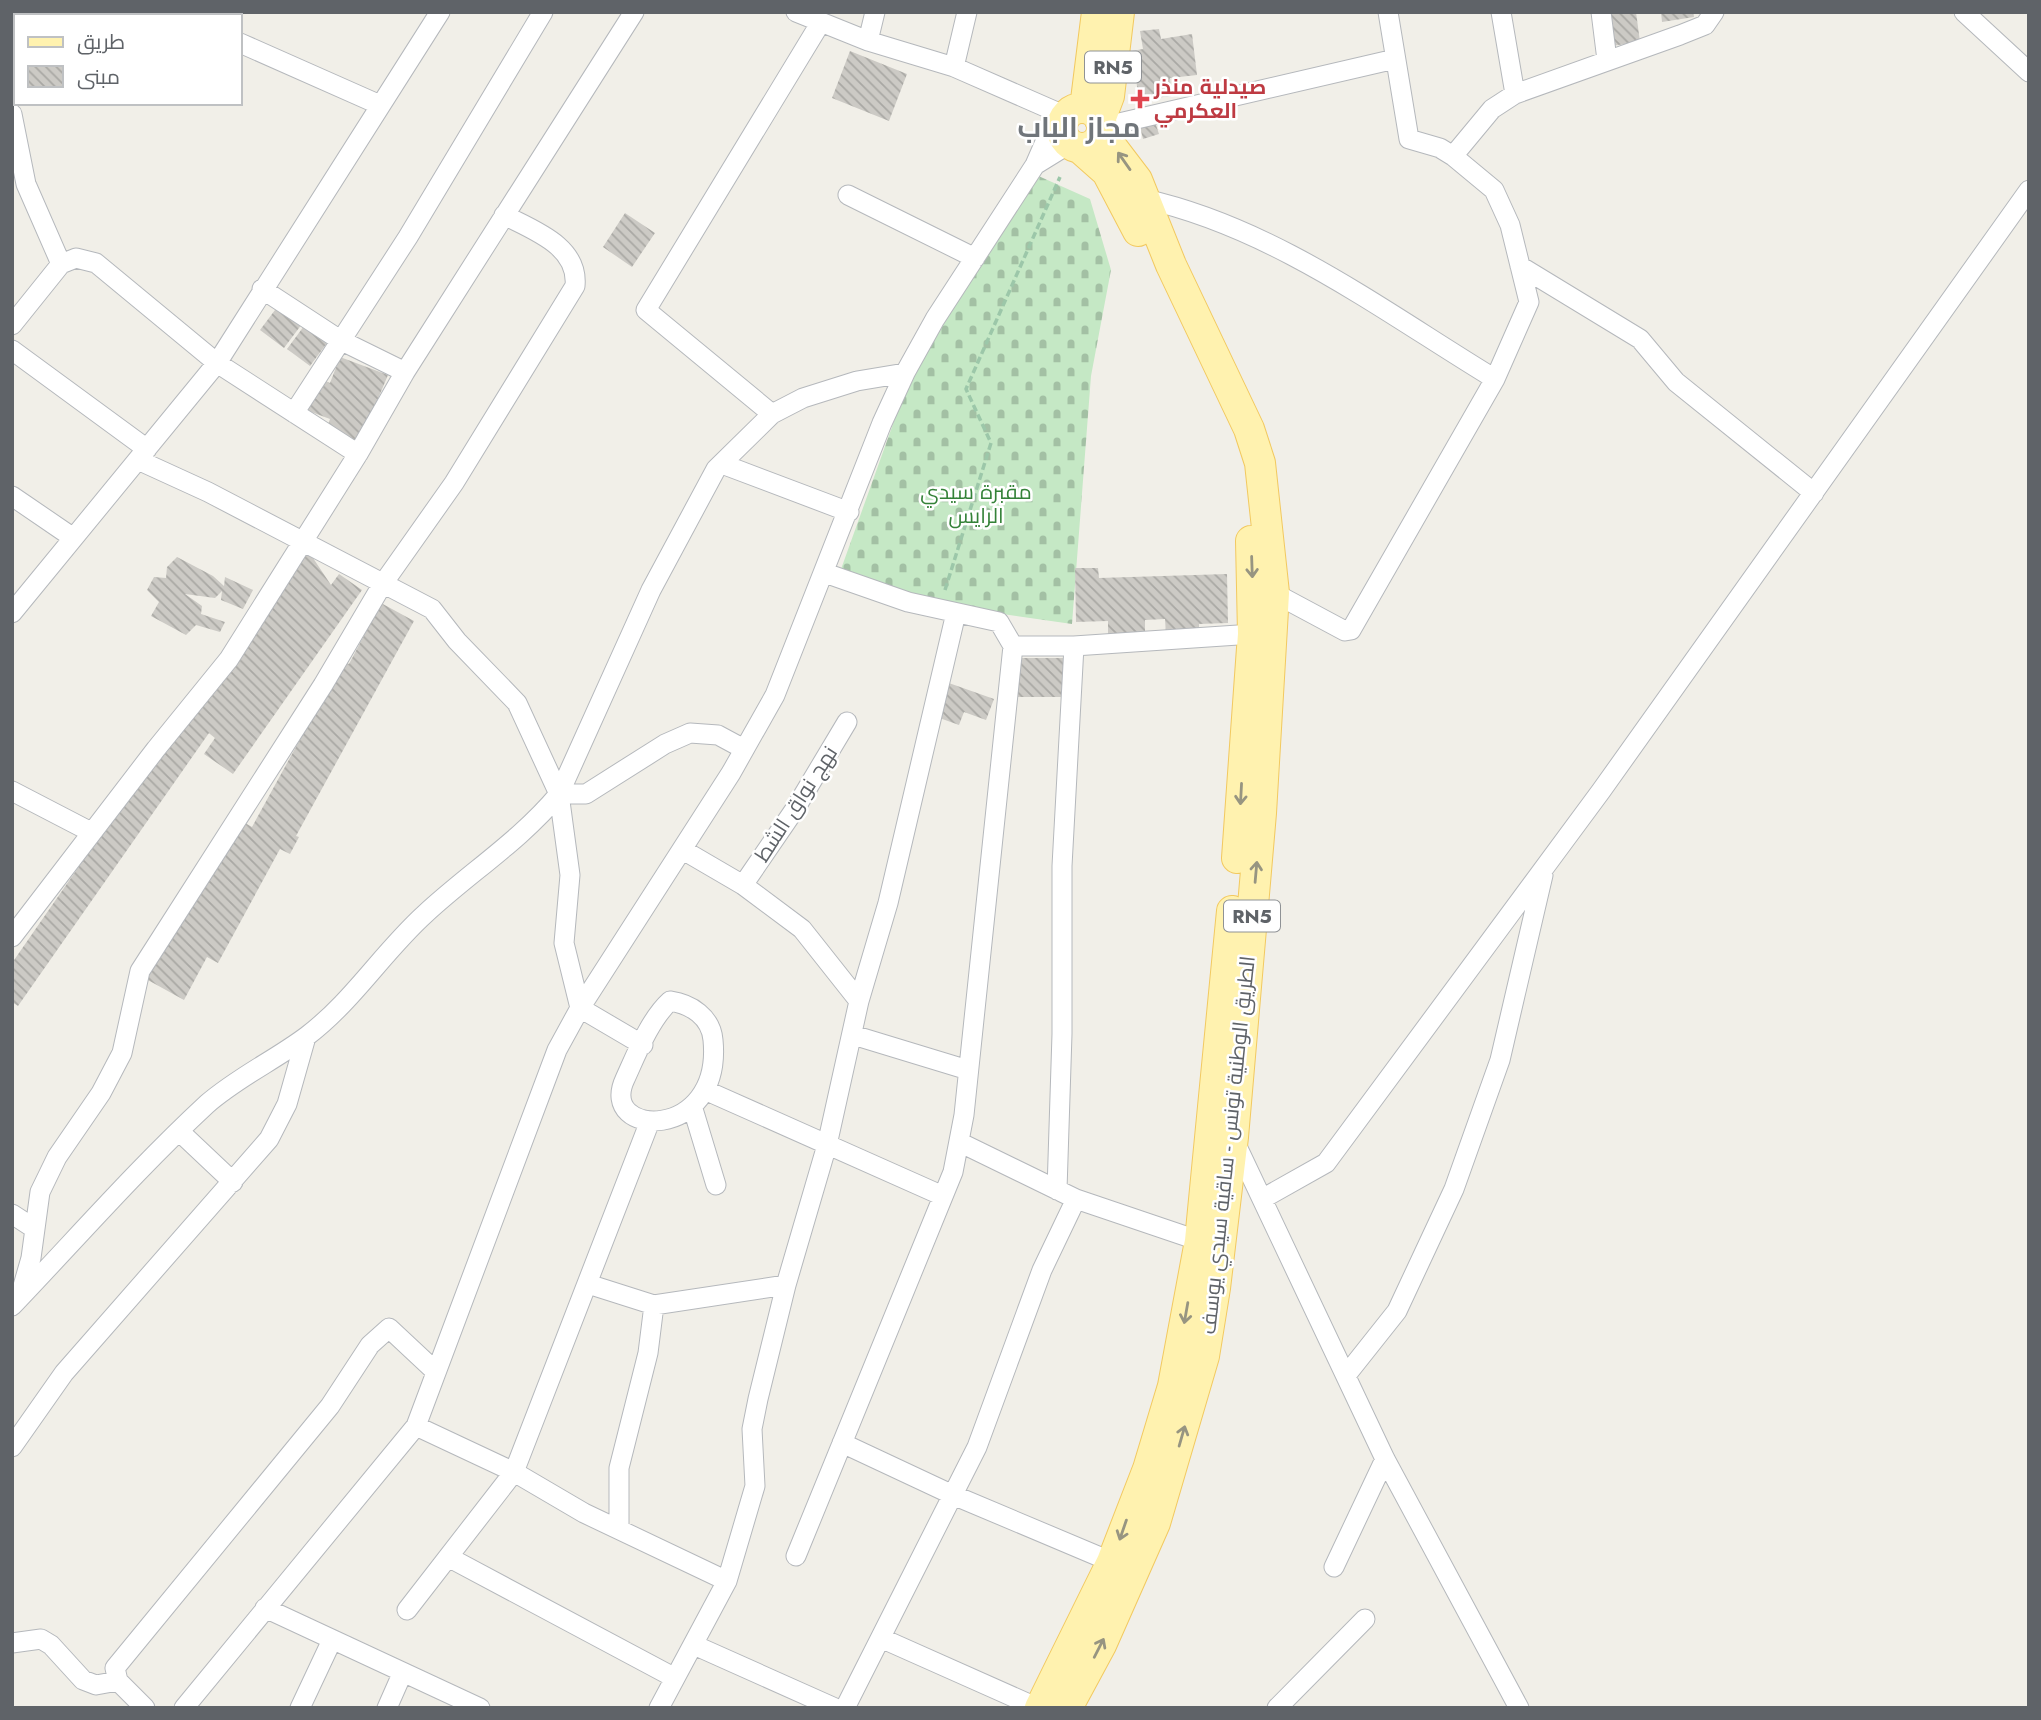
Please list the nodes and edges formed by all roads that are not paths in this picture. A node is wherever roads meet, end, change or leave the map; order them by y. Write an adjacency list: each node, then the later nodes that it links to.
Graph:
1 (440, 12): 22 (street)
2 (543, 12): 35 (street)
3 (634, 12): 29 (street)
4 (796, 12): 14 (street)
5 (875, 12): 15 (street)
6 (967, 12): 19 (street)
7 (1097, 12): 24 (main road, RN5)
8 (1119, 12): 24 (main road, RN5)
9 (1388, 12): 17 (street)
10 (1501, 12): 21 (street)
11 (1601, 12): 18 (street)
12 (1714, 12): 18 (street)
13 (1964, 12): 20 (street)
14 (821, 22): 15 (street); 42 (street)
15 (868, 41): 19 (street)
16 (242, 44): 22 (street)
17 (1395, 59): 24 (street); 25 (street)
18 (1607, 60): 21 (street)
19 (954, 67): 24 (street)
20 (2029, 72)
21 (1515, 94): 25 (street)
22 (380, 105): 33 (street)
23 (12, 114): 31 (street)
24 (1084, 127): 28 (main road, الطريق الوطنية تونس - ساقية سيدي يوسف / RN5, one-way to 24); 30 (street); 56 (main road, الطريق الوطنية تونس - ساقية سيدي يوسف / RN5, one-way to 56)
25 (1453, 156): 32 (street)
26 (2029, 190): 46 (street)
27 (848, 195): 30 (street)
28 (1145, 199): 40 (street); 53 (main road, الطريق الوطنية تونس - ساقية سيدي يوسف / RN5)
29 (503, 215): 38 (street); 52 (street)
30 (975, 258): 39 (street)
31 (61, 264): 34 (street); 37 (street)
32 (1520, 267): 40 (street); 46 (street)
33 (262, 289): 35 (street); 37 (street)
34 (12, 324)
35 (340, 340): 38 (street); 41 (street)
36 (12, 350): 43 (street)
37 (217, 363): 41 (street); 43 (street)
38 (405, 372): 44 (street)
39 (905, 373): 42 (street); 48 (street)
40 (1495, 379): 53 (street)
41 (294, 413): 44 (street)
42 (772, 414): 45 (street)
43 (143, 454): 49 (street); 50 (street)
44 (358, 454): 50 (street)
45 (722, 464): 48 (street); 62 (street)
46 (1814, 493): 65 (street)
47 (12, 496): 49 (street)
48 (849, 512): 51 (street)
49 (72, 537): 54 (street)
50 (303, 543): 52 (street); 63 (street)
51 (825, 573): 55 (street); 60 (street)
52 (382, 585): 62 (street); 88 (street)
53 (1274, 593): 78 (main road, الطريق الوطنية تونس - ساقية سيدي يوسف / RN5, one-way to 53)
54 (12, 613)
55 (956, 613): 57 (street); 68 (street)
56 (1253, 634): 58 (street); 89 (main road, الطريق الوطنية تونس - ساقية سيدي يوسف / RN5, one-way to 89)
57 (1013, 646): 58 (street); 73 (street)
58 (1074, 646): 83 (street)
59 (847, 722): 66 (street, نهج نواق الشط)
60 (744, 749): 62 (street); 64 (street)
61 (12, 791): 63 (street)
62 (559, 794): 69 (street); 71 (street)
63 (91, 832): 67 (street)
64 (683, 850): 66 (street); 69 (street)
65 (1545, 867): 86 (street); 95 (street)
66 (743, 885): 68 (street)
67 (12, 937)
68 (859, 1001): 70 (street)
69 (580, 1008): 72 (street); 94 (street)
70 (853, 1035): 73 (street); 80 (street)
71 (306, 1037): 77 (street); 81 (street)
72 (643, 1045): 74 (street); 76 (street)
73 (968, 1070): 79 (street)
74 (707, 1091): 75 (street); 80 (street)
75 (693, 1109): 76 (street); 82 (street)
76 (650, 1121): 90 (street)
77 (180, 1132): 81 (street); 92 (street)
78 (1233, 1138): 86 (street); 128 (main road, الطريق الوطنية تونس - ساقية سيدي يوسف / RN5, one-way to 78)
79 (959, 1142): 83 (street); 84 (street)
80 (827, 1145): 84 (street); 91 (street)
81 (233, 1182): 98 (street)
82 (716, 1185)
83 (1056, 1190): 85 (street)
84 (943, 1196): 97 (street)
85 (1076, 1199): 89 (street); 101 (street)
86 (1262, 1199): 95 (street)
87 (12, 1214): 88 (street)
88 (35, 1229): 92 (street)
89 (1199, 1241): 105 (main road, الطريق الوطنية تونس - ساقية سيدي يوسف / RN5, one-way to 105)
90 (588, 1284): 93 (street); 100 (street)
91 (786, 1285): 93 (street); 107 (street)
92 (16, 1302)
93 (654, 1305): 102 (street)
94 (436, 1371): 96 (street); 117 (street)
95 (1347, 1374): 99 (street)
96 (416, 1426): 100 (street); 108 (street)
97 (842, 1443): 101 (street); 103 (street)
98 (12, 1447)
99 (1385, 1459): 106 (street); 118 (street)
100 (514, 1472): 102 (street); 104 (street)
101 (953, 1495): 105 (street); 111 (street)
102 (619, 1529): 107 (street)
103 (796, 1556)
104 (450, 1558): 109 (street); 116 (street)
105 (1112, 1562): 127 (main road, الطريق الوطنية تونس - ساقية سيدي يوسف / RN5)
106 (1334, 1567)
107 (727, 1581): 114 (street)
108 (265, 1608): 112 (street); 120 (street)
109 (407, 1610)
110 (1365, 1619): 129 (street)
111 (883, 1639): 126 (street); 127 (street)
112 (332, 1640): 115 (street); 121 (street)
113 (12, 1643): 117 (street)
114 (694, 1645): 116 (street); 125 (street)
115 (402, 1674): 122 (street); 123 (street)
116 (675, 1678): 124 (street)
117 (118, 1681): 119 (street)
118 (1513, 1705)
119 (145, 1708)
120 (184, 1708)
121 (300, 1708)
122 (387, 1708)
123 (480, 1708)
124 (659, 1708)
125 (835, 1708)
126 (845, 1708)
127 (1039, 1708)
128 (1066, 1708)
129 (1277, 1708)

